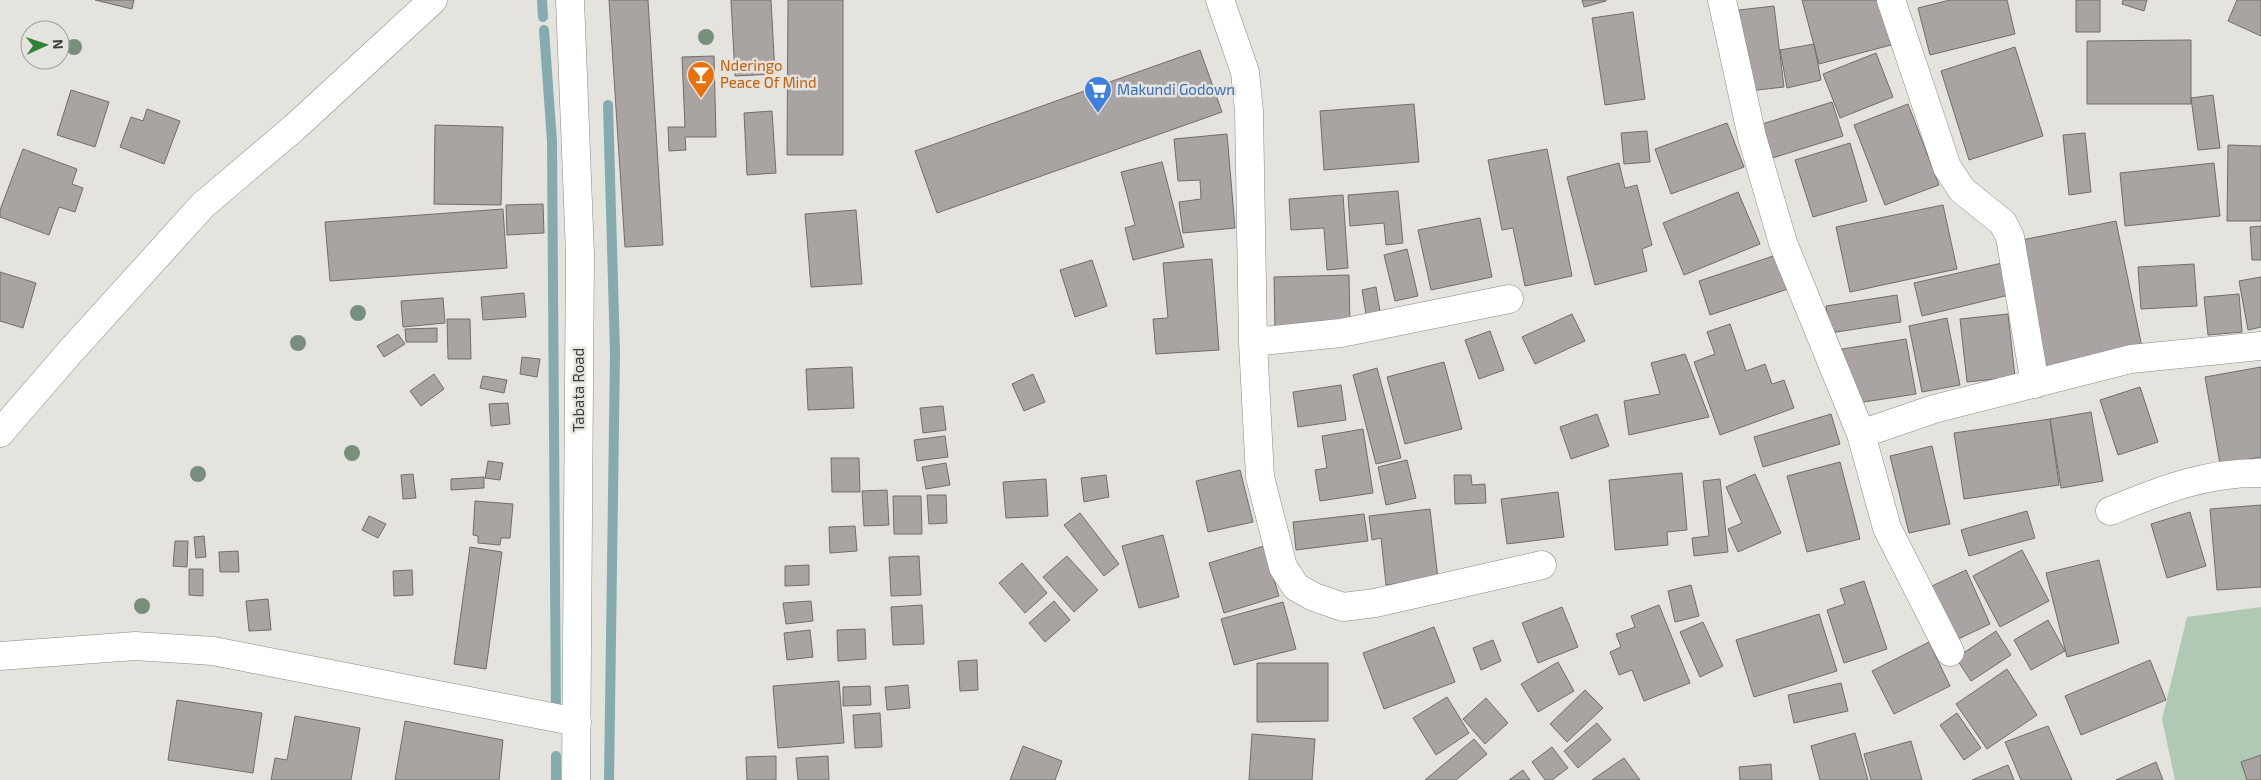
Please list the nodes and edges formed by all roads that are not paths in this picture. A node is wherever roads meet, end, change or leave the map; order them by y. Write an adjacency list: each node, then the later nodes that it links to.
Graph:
1 (433, 0): 10 (street)
2 (570, 0): 17 (street, Tabata Road)
3 (1220, 0): 7 (street)
4 (1722, 0): 11 (street)
5 (1891, 0): 9 (street)
6 (1509, 299): 7 (street)
7 (1253, 342): 14 (street)
8 (2261, 346): 9 (street)
9 (2035, 384): 11 (street)
10 (0, 433)
11 (1861, 434): 15 (street)
12 (2261, 473): 13 (street)
13 (2110, 512)
14 (1542, 565)
15 (1950, 652)
16 (0, 656): 17 (street)
17 (576, 722): 18 (street, Tabata Road)
18 (576, 780)

